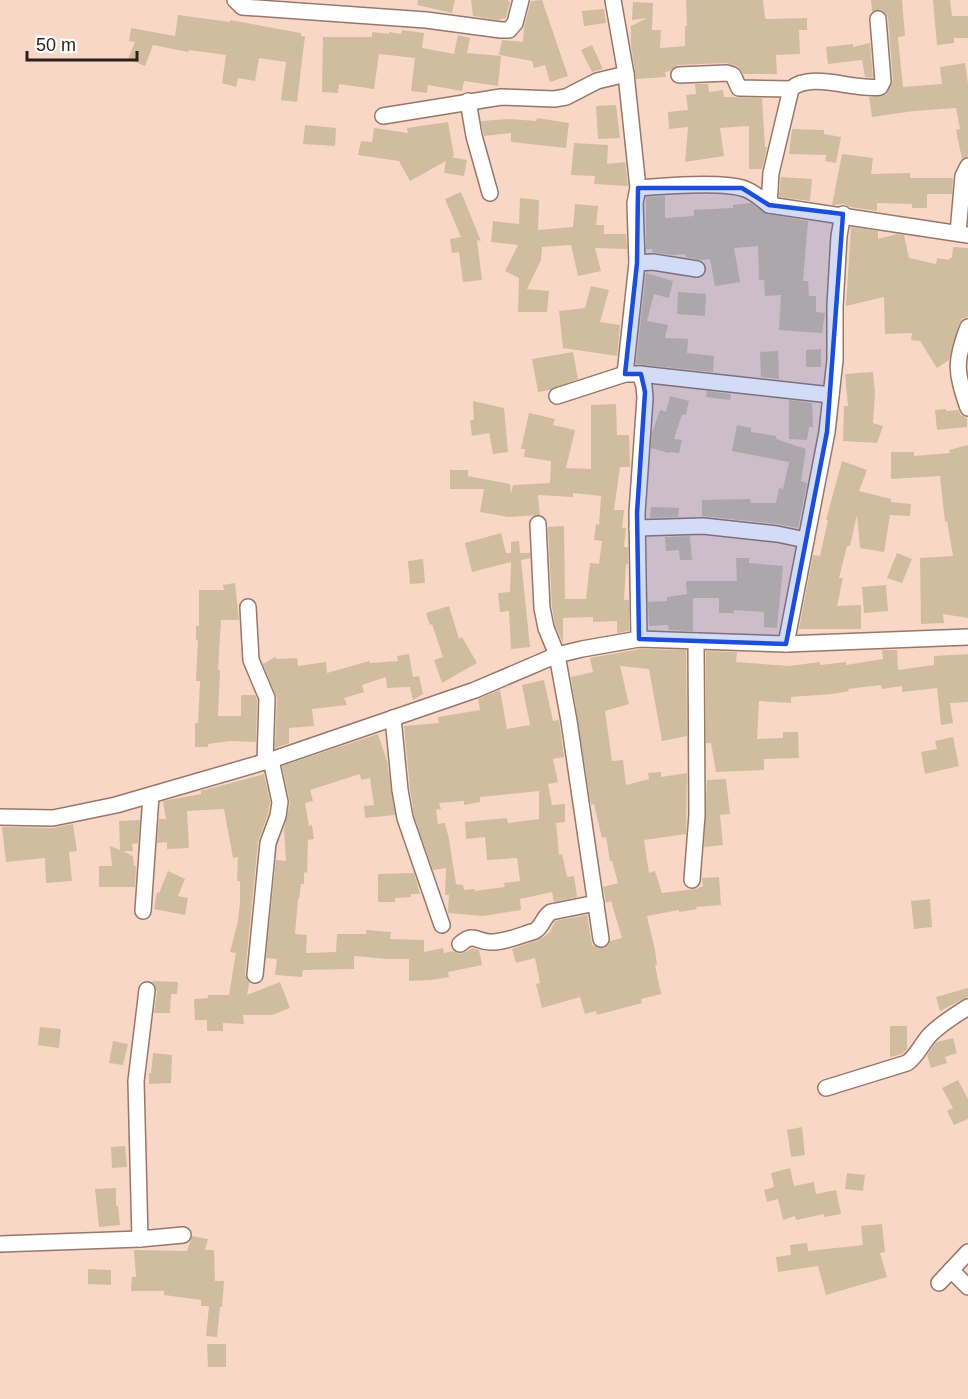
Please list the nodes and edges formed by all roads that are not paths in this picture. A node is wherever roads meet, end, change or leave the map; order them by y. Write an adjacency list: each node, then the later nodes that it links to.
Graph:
1 (235, 0): 2 (street)
2 (521, 0)
3 (613, 0): 5 (street)
4 (878, 19): 7 (street)
5 (626, 74): 8 (street); 11 (street)
6 (679, 75): 7 (street)
7 (791, 89): 13 (street)
8 (468, 101): 9 (street); 12 (street)
9 (382, 116)
10 (968, 166): 15 (street)
11 (638, 188): 13 (street); 16 (street)
12 (490, 193)
13 (769, 205): 14 (street)
14 (843, 214): 15 (street); 20 (street)
15 (963, 234)
16 (637, 262): 17 (street); 19 (street)
17 (697, 269)
18 (968, 327): 22 (street)
19 (632, 374): 20 (street); 21 (street); 24 (street)
20 (831, 395): 25 (street)
21 (557, 396)
22 (968, 408)
23 (538, 524): 31 (street)
24 (637, 528): 25 (street); 28 (street)
25 (806, 540): 30 (street)
26 (248, 607): 33 (street)
27 (968, 635): 30 (street)
28 (639, 639): 29 (street); 31 (street)
29 (696, 641): 30 (street); 36 (street)
30 (786, 644)
31 (557, 656): 32 (street); 37 (street)
32 (393, 718): 33 (street); 39 (street)
33 (268, 761): 34 (street); 42 (street)
34 (151, 795): 35 (street); 38 (street)
35 (0, 817)
36 (692, 880)
37 (596, 903): 40 (street); 41 (street)
38 (143, 911)
39 (442, 925)
40 (601, 939)
41 (460, 944)
42 (255, 975)
43 (147, 990): 47 (street)
44 (968, 1007): 45 (street)
45 (826, 1088)
46 (183, 1235): 47 (street)
47 (140, 1239): 48 (street)
48 (0, 1244)
49 (968, 1252): 50 (street)
50 (951, 1270): 51 (street); 52 (street)
51 (939, 1283)
52 (968, 1287)

